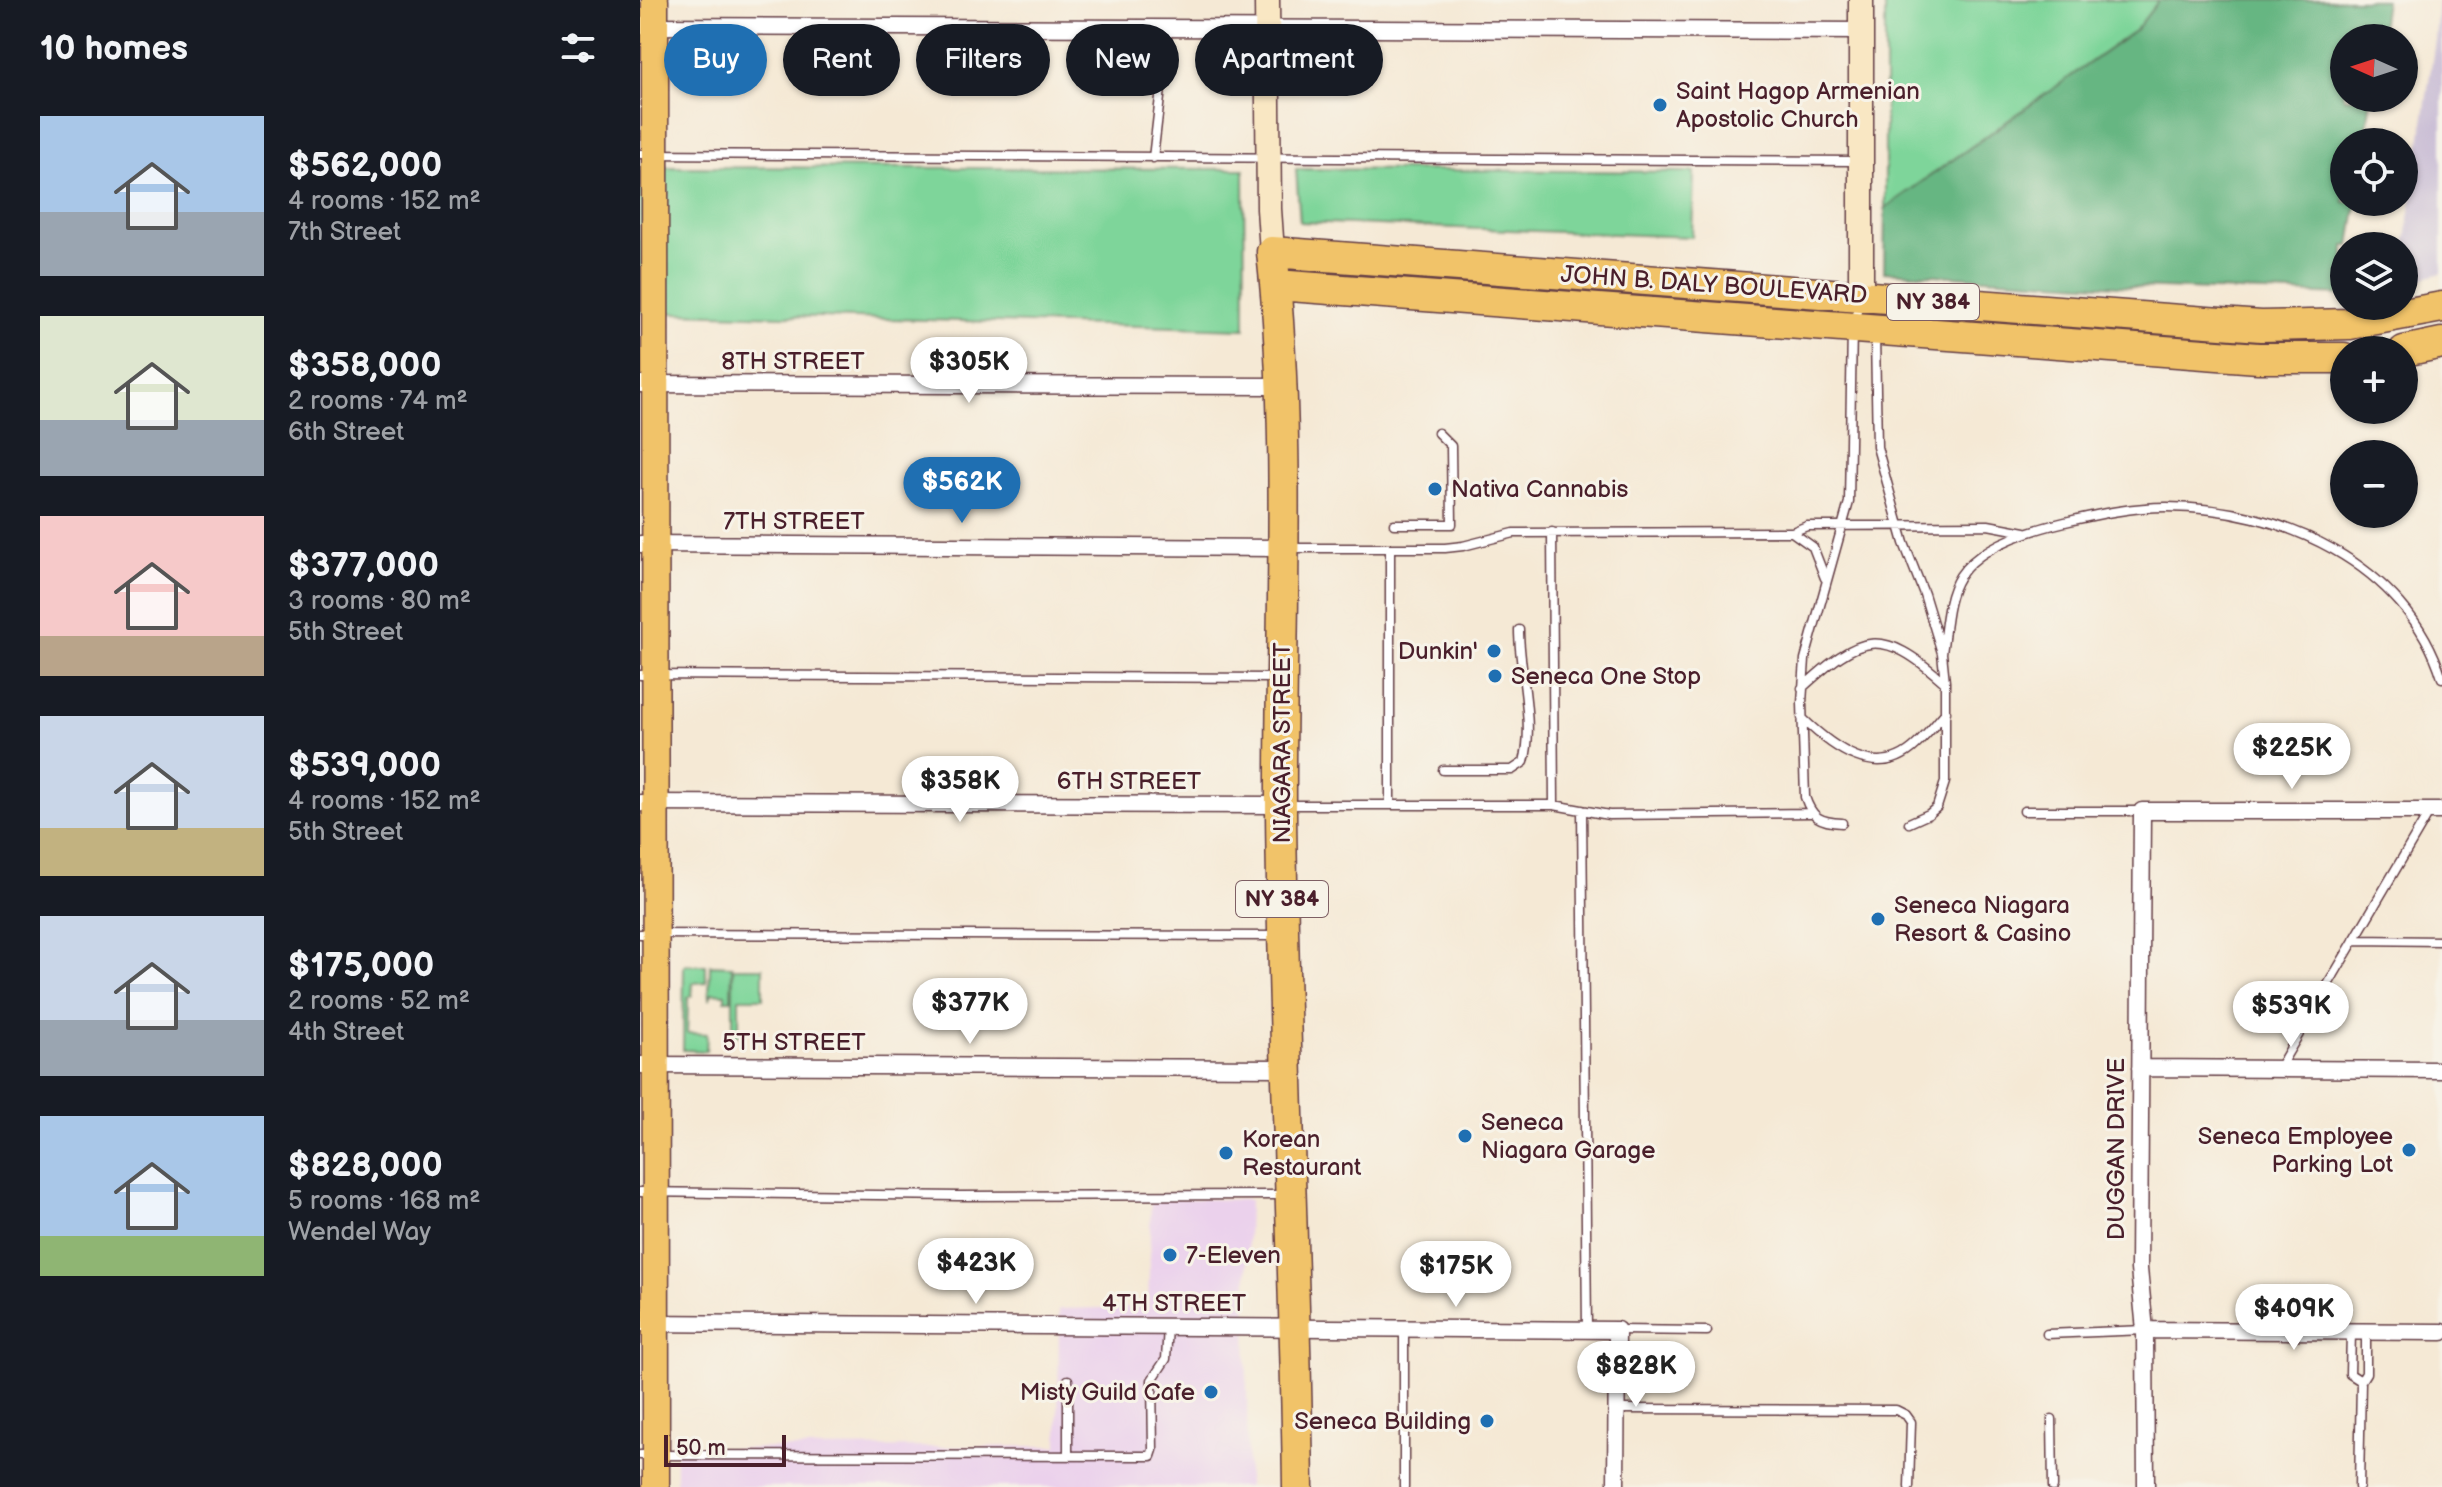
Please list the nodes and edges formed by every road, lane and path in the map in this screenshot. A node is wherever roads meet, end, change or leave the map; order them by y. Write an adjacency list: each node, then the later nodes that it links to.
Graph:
1 (1267, 0): 4 (street, NIAGARA STREET)
2 (1861, 0): 7 (street)
3 (650, 17): 5 (street); 10 (main road)
4 (1267, 24)
5 (1066, 26)
6 (1383, 29): 7 (street)
7 (1861, 31): 13 (street)
8 (1160, 96): 11 (lane)
9 (1268, 96): 12 (street, NIAGARA STREET)
10 (648, 154): 11 (lane); 21 (main road)
11 (1153, 158): 12 (lane)
12 (1268, 159): 13 (lane); 14 (street, NIAGARA STREET)
13 (1861, 161): 17 (street)
14 (1272, 252): 15 (highway, NIAGARA STREET / NY 384); 17 (highway, JOHN B. DALY BOULEVARD / NY 384)
15 (1276, 285): 17 (highway, JOHN B. DALY BOULEVARD / NY 384); 22 (highway, NIAGARA STREET / NY 384)
16 (2442, 307): 17 (highway, JOHN B. DALY BOULEVARD / NY 384)
17 (1865, 316): 20 (highway, JOHN B. DALY BOULEVARD / NY 384); 25 (lane); 26 (lane)
18 (2442, 343): 19 (highway)
19 (2418, 348)
20 (2330, 358)
21 (648, 384): 22 (street, 8TH STREET); 30 (main road)
22 (1283, 386): 31 (highway, NIAGARA STREET / NY 384)
23 (1438, 433): 24 (lane)
24 (1394, 524)
25 (1845, 525): 26 (lane); 28 (lane); 33 (lane)
26 (1899, 525): 29 (lane); 35 (lane)
27 (1552, 532): 28 (lane); 32 (lane); 47 (lane)
28 (1792, 532): 33 (lane)
29 (2025, 532): 35 (lane); 38 (lane)
30 (648, 544): 31 (street, 7TH STREET); 36 (main road)
31 (1283, 548): 32 (lane); 37 (highway, NIAGARA STREET / NY 384)
32 (1390, 548): 46 (lane)
33 (1826, 579): 40 (lane)
34 (1519, 630): 43 (lane)
35 (1942, 653): 39 (lane)
36 (648, 675): 37 (lane); 44 (main road)
37 (1282, 678): 45 (highway, NIAGARA STREET / NY 384)
38 (2442, 678)
39 (1945, 682): 40 (lane); 41 (lane)
40 (1802, 688): 42 (lane)
41 (1946, 712): 42 (lane); 54 (lane)
42 (1802, 718): 52 (lane)
43 (1443, 770)
44 (648, 803): 45 (street, 6TH STREET); 55 (main road)
45 (1281, 805): 46 (lane); 56 (highway, NIAGARA STREET / NY 384)
46 (1390, 805): 47 (lane)
47 (1554, 805): 48 (lane)
48 (1582, 810): 52 (lane); 70 (lane)
49 (2024, 811): 50 (lane)
50 (2142, 811): 51 (street); 61 (street, DUGGAN DRIVE)
51 (2436, 811): 57 (lane)
52 (1810, 813): 53 (lane)
53 (1842, 823)
54 (1909, 823)
55 (648, 934): 56 (lane); 59 (main road)
56 (1282, 936): 60 (highway, NIAGARA STREET / NY 384)
57 (2354, 940): 58 (lane); 62 (lane)
58 (2442, 941)
59 (648, 1065): 60 (street, 5TH STREET); 64 (main road)
60 (1285, 1068): 65 (highway, NIAGARA STREET / NY 384)
61 (2140, 1068): 62 (street); 72 (street, DUGGAN DRIVE)
62 (2278, 1069): 63 (street)
63 (2442, 1070)
64 (648, 1192): 65 (lane); 66 (main road)
65 (1289, 1195): 68 (highway, NIAGARA STREET / NY 384)
66 (648, 1323): 67 (street, 4TH STREET); 82 (main road)
67 (1168, 1327): 68 (street, 4TH STREET); 81 (lane)
68 (1296, 1328): 69 (street, 4TH STREET); 84 (highway, NIAGARA STREET / NY 384)
69 (1404, 1329): 70 (street, 4TH STREET); 85 (lane)
70 (1587, 1330): 71 (street, 4TH STREET)
71 (1617, 1330): 73 (lane, 4TH STREET); 79 (street)
72 (2145, 1330): 74 (street); 76 (lane); 89 (street, DUGGAN DRIVE)
73 (1707, 1331)
74 (2358, 1332): 75 (street); 78 (lane); 78 (lane)
75 (2442, 1332)
76 (2047, 1334)
77 (1068, 1380): 81 (lane)
78 (2361, 1381): 90 (lane)
79 (1616, 1409): 86 (street); 87 (lane)
80 (2052, 1419): 88 (lane)
81 (1068, 1454): 82 (lane)
82 (648, 1455): 83 (main road)
83 (656, 1487)
84 (1298, 1487)
85 (1404, 1487)
86 (1616, 1487)
87 (1909, 1487)
88 (2053, 1487)
89 (2146, 1487)
90 (2359, 1487)

